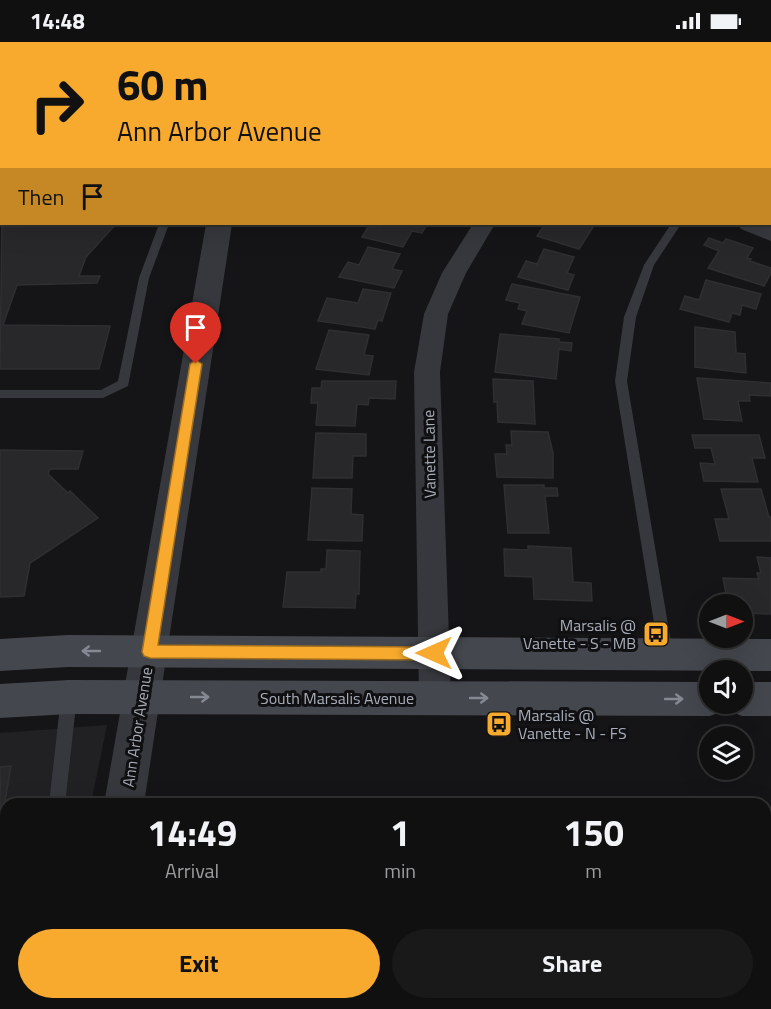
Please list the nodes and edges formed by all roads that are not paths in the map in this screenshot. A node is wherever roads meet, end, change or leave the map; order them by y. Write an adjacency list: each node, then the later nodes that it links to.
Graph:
1 (164, 225): 7 (lane)
2 (219, 225): 8 (street, Ann Arbor Avenue)
3 (483, 225): 9 (street, Vanette Lane)
4 (675, 225): 10 (lane)
5 (751, 225): 6 (street)
6 (771, 234)
7 (0, 394)
8 (150, 652): 9 (main road); 11 (main road, one-way to 11); 14 (street, Ann Arbor Avenue)
9 (434, 653): 10 (main road); 15 (street, Vanette Lane)
10 (666, 654): 12 (main road)
11 (0, 655)
12 (771, 655)
13 (69, 698): 14 (main road, South Marsalis Avenue); 19 (main road, South Marsalis Avenue); 20 (lane)
14 (142, 698): 15 (main road, South Marsalis Avenue, one-way to 15); 21 (street, Ann Arbor Avenue)
15 (435, 698): 16 (main road, South Marsalis Avenue, one-way to 16)
16 (699, 699)
17 (753, 699): 18 (main road)
18 (771, 699)
19 (0, 701)
20 (58, 798)
21 (125, 798)

